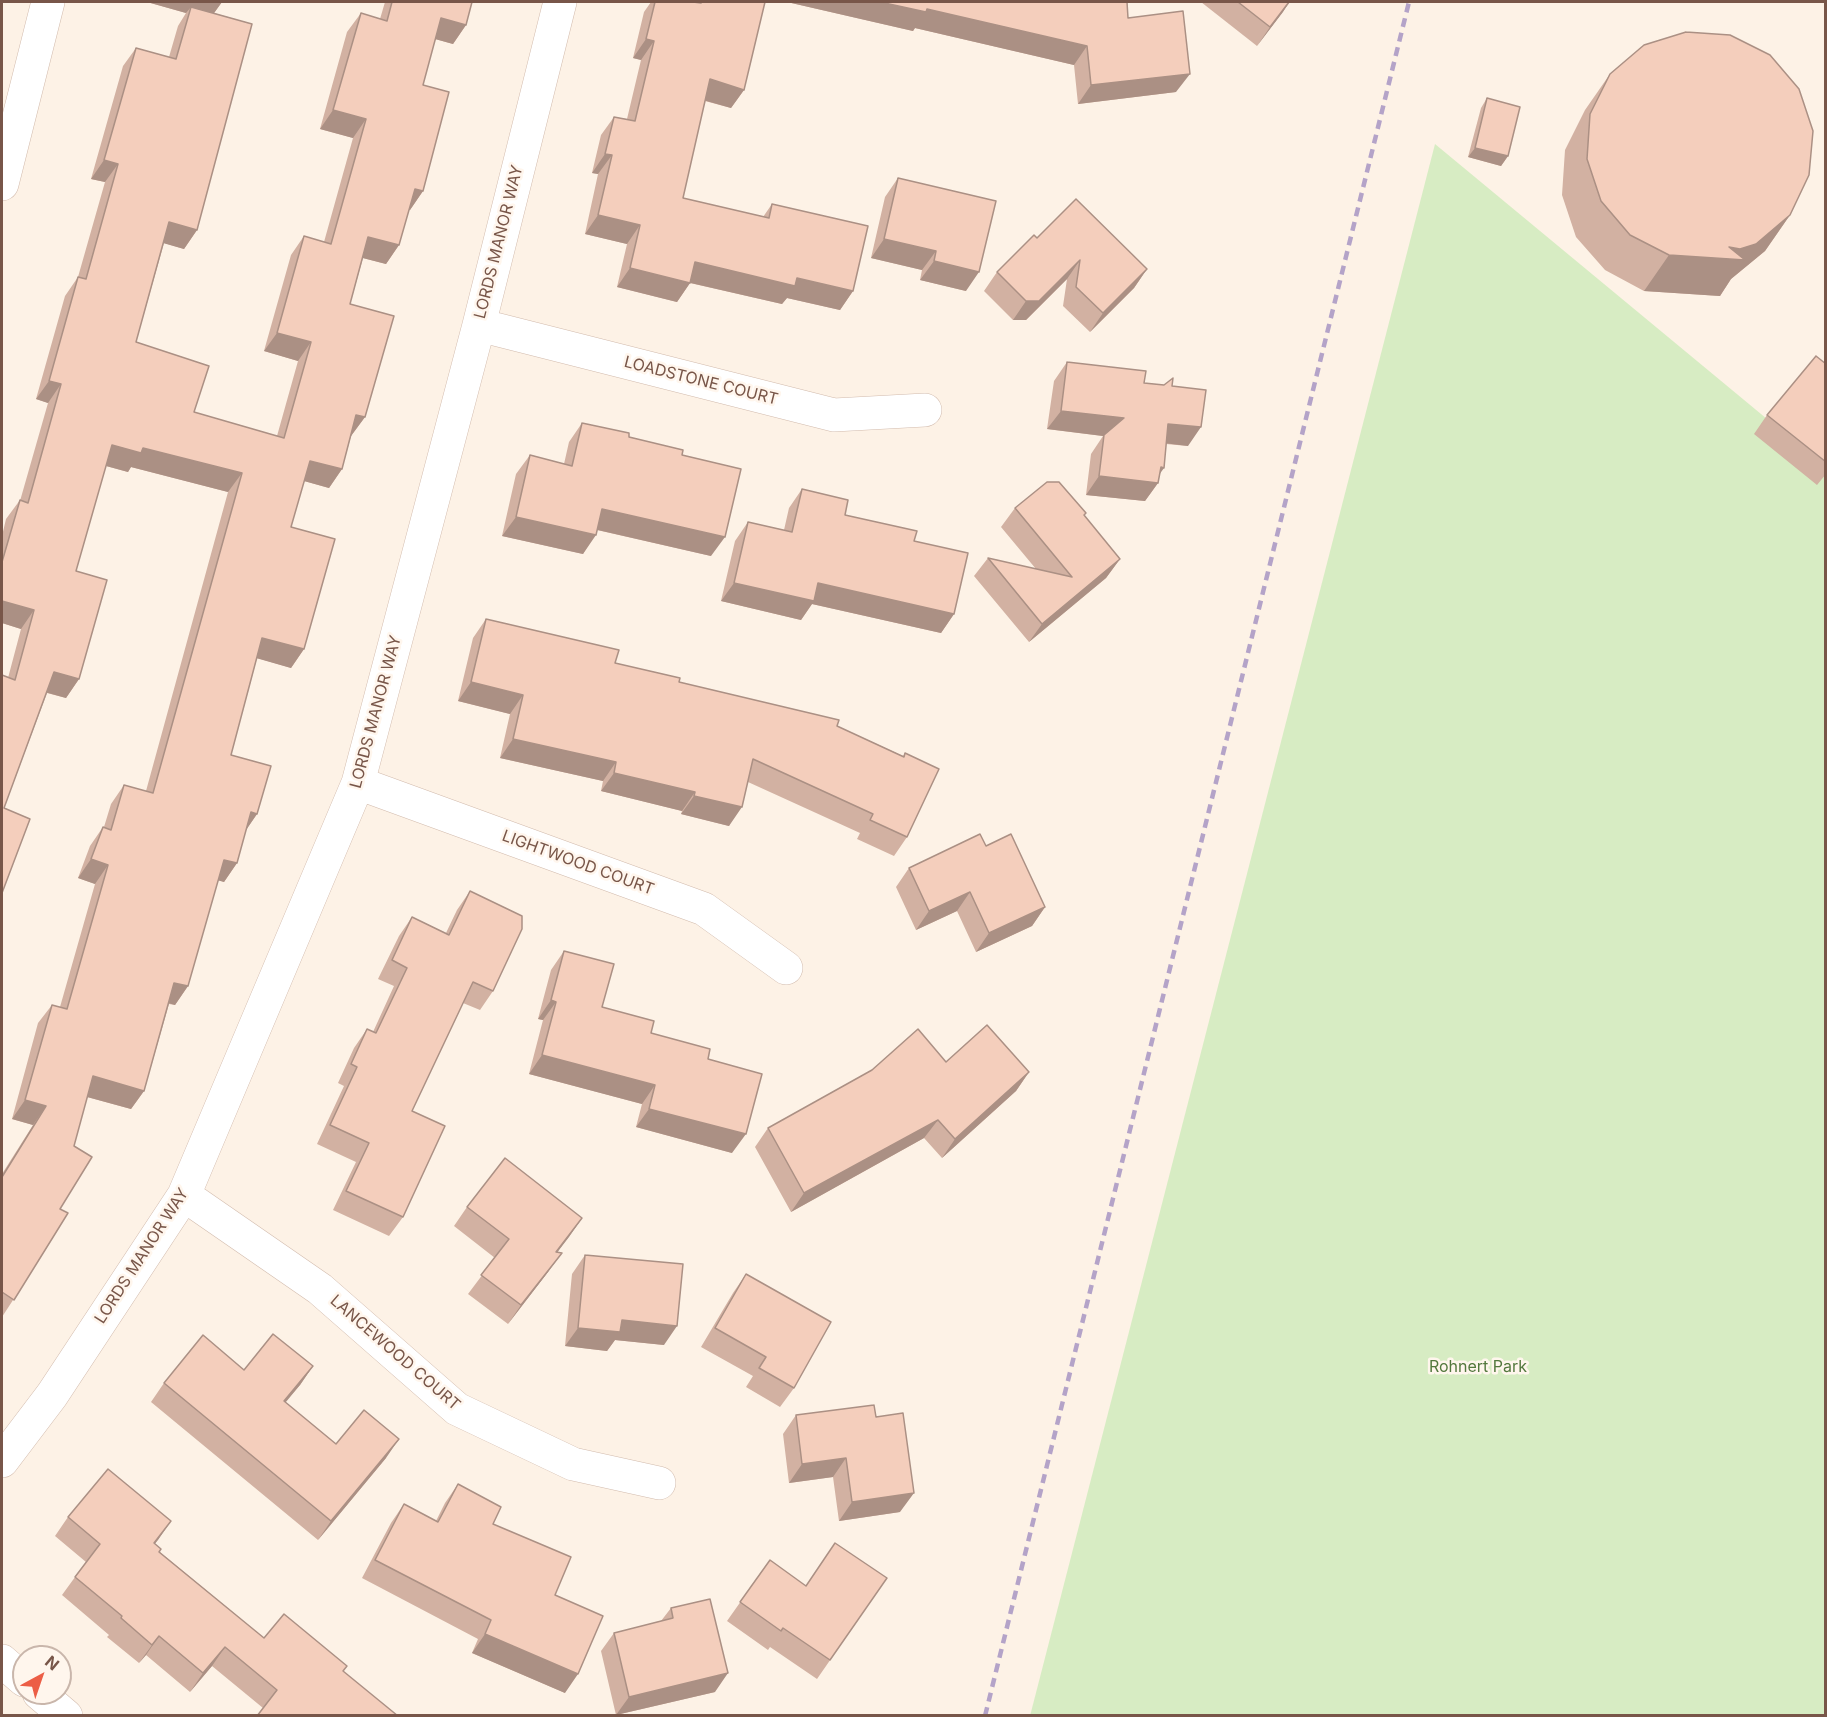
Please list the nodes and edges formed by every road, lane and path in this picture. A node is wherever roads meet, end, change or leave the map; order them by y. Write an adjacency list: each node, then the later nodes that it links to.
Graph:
1 (48, 2): 3 (street)
2 (560, 2): 4 (street, LORDS MANOR WAY)
3 (2, 184)
4 (479, 325): 5 (street, LOADSTONE COURT); 6 (street, LORDS MANOR WAY)
5 (925, 410)
6 (358, 783): 7 (street, LIGHTWOOD COURT); 8 (street, LORDS MANOR WAY)
7 (786, 968)
8 (184, 1195): 9 (street, LORDS MANOR WAY); 10 (street, LANCEWOOD COURT)
9 (2, 1461)
10 (659, 1483)
11 (53, 1705): 12 (street)
12 (66, 1716)

